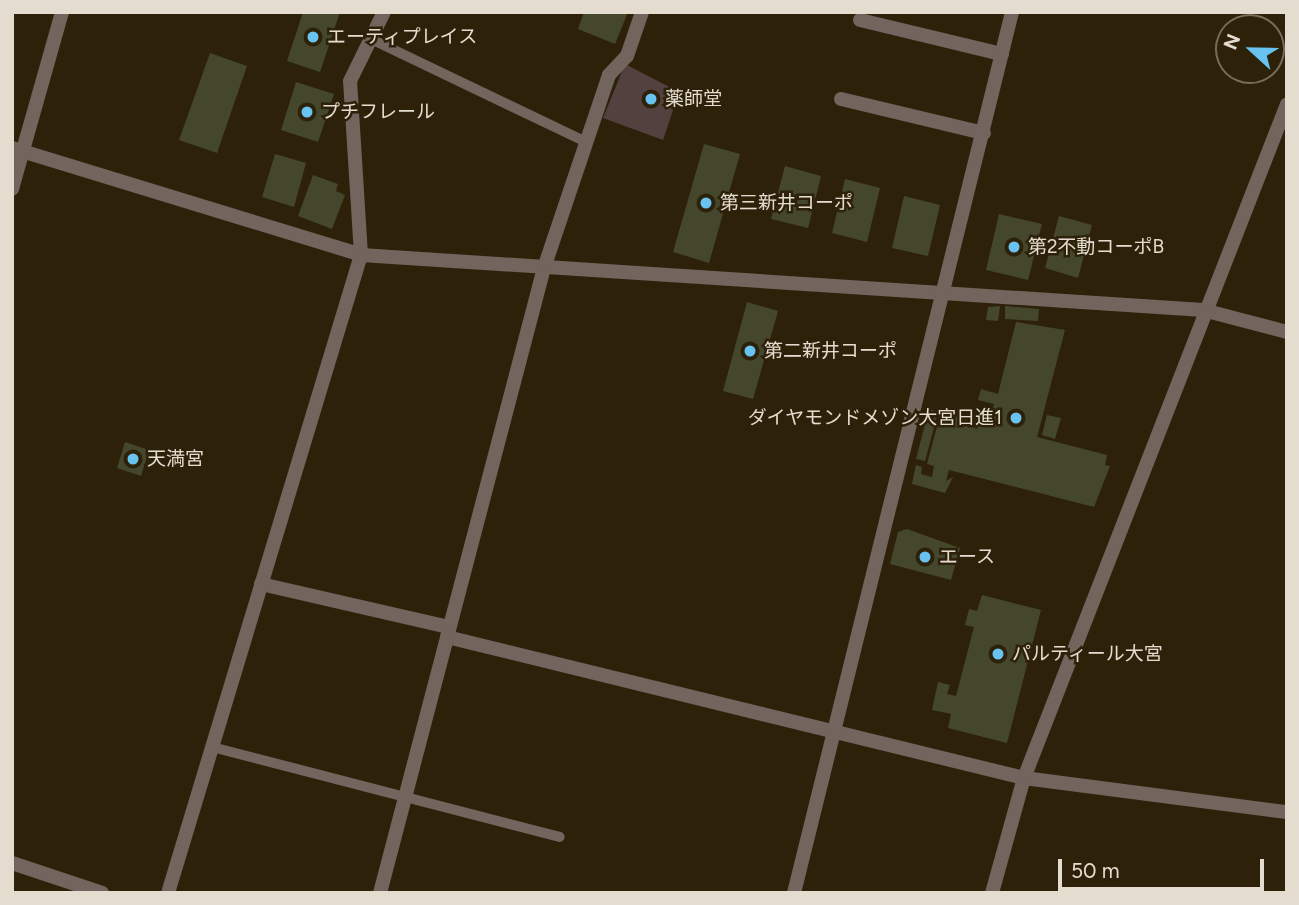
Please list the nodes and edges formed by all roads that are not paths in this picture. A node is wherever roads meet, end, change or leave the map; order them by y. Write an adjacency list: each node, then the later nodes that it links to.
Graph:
1 (62, 12): 12 (street)
2 (384, 12): 6 (street)
3 (642, 12): 11 (street)
4 (1012, 12): 7 (street)
5 (860, 20): 7 (street)
6 (371, 39): 11 (lane); 14 (street)
7 (1002, 54): 10 (street)
8 (841, 99): 10 (street)
9 (1287, 104): 17 (street)
10 (984, 133): 16 (street)
11 (586, 142): 15 (street)
12 (16, 149): 13 (street); 14 (street)
13 (12, 189)
14 (361, 255): 15 (street); 19 (street)
15 (544, 268): 16 (street); 20 (street)
16 (946, 294): 17 (street); 21 (street)
17 (1203, 310): 18 (street); 23 (street)
18 (1287, 332)
19 (261, 584): 20 (street); 22 (street)
20 (448, 632): 21 (street); 24 (street)
21 (834, 731): 23 (street); 31 (street)
22 (212, 747): 24 (lane); 29 (street)
23 (1024, 778): 25 (street); 32 (street)
24 (404, 800): 26 (lane); 30 (street)
25 (1287, 812)
26 (560, 837)
27 (12, 863): 28 (street)
28 (102, 893)
29 (167, 893)
30 (380, 893)
31 (794, 893)
32 (992, 893)

